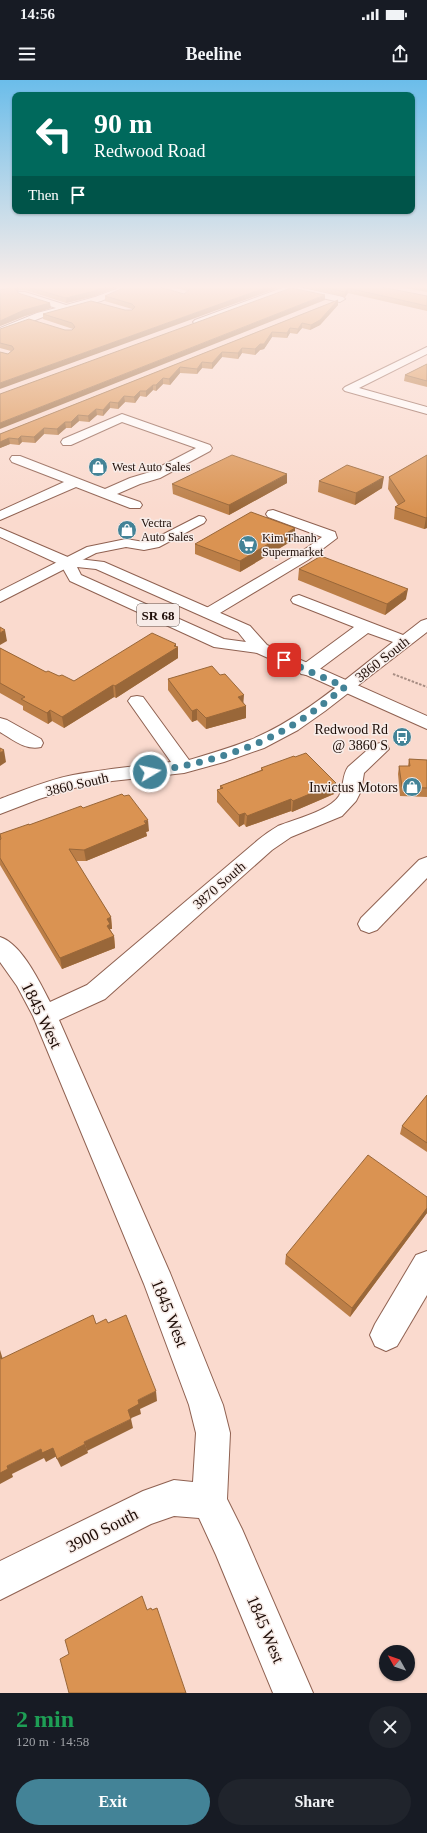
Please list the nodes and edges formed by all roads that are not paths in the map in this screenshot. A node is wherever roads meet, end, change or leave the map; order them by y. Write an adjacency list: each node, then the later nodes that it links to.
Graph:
1 (406, 360): 2 (street)
2 (427, 411)
3 (107, 424): 4 (street); 5 (street); 7 (street)
4 (67, 442)
5 (156, 443)
6 (177, 451): 7 (street)
7 (191, 456): 10 (street)
8 (16, 459): 9 (street)
9 (75, 482): 10 (street); 13 (street)
10 (105, 494): 11 (street)
11 (135, 505)
12 (273, 514): 21 (street)
13 (0, 516)
14 (199, 520): 16 (street)
15 (0, 532): 17 (street, SR 68)
16 (111, 546): 17 (street); 18 (street)
17 (67, 562): 18 (street, SR 68); 19 (street); 25 (street, SR 68)
18 (99, 565): 21 (street, SR 68)
19 (0, 597)
20 (299, 600): 23 (street)
21 (209, 613): 25 (street, SR 68)
22 (427, 624): 24 (street, 3860 South)
23 (366, 626): 24 (street); 26 (street)
24 (404, 641): 27 (street, 3860 South)
25 (261, 649): 26 (street, SR 68)
26 (307, 670): 27 (street, SR 68)
27 (345, 687): 29 (street, SR 68); 33 (street, 3860 South)
28 (137, 701): 33 (street)
29 (427, 723)
30 (0, 724): 31 (street)
31 (34, 743)
32 (380, 749): 38 (street, 3870 South)
33 (184, 767): 34 (street, 3860 South)
34 (0, 807)
35 (427, 864): 36 (street)
36 (369, 924)
37 (0, 946): 38 (street, 1845 West)
38 (45, 1016): 41 (street, 1845 West)
39 (427, 1266): 40 (street)
40 (386, 1335)
41 (209, 1501): 42 (street, 3900 South); 43 (street, 1845 West)
42 (0, 1581)
43 (292, 1693)

